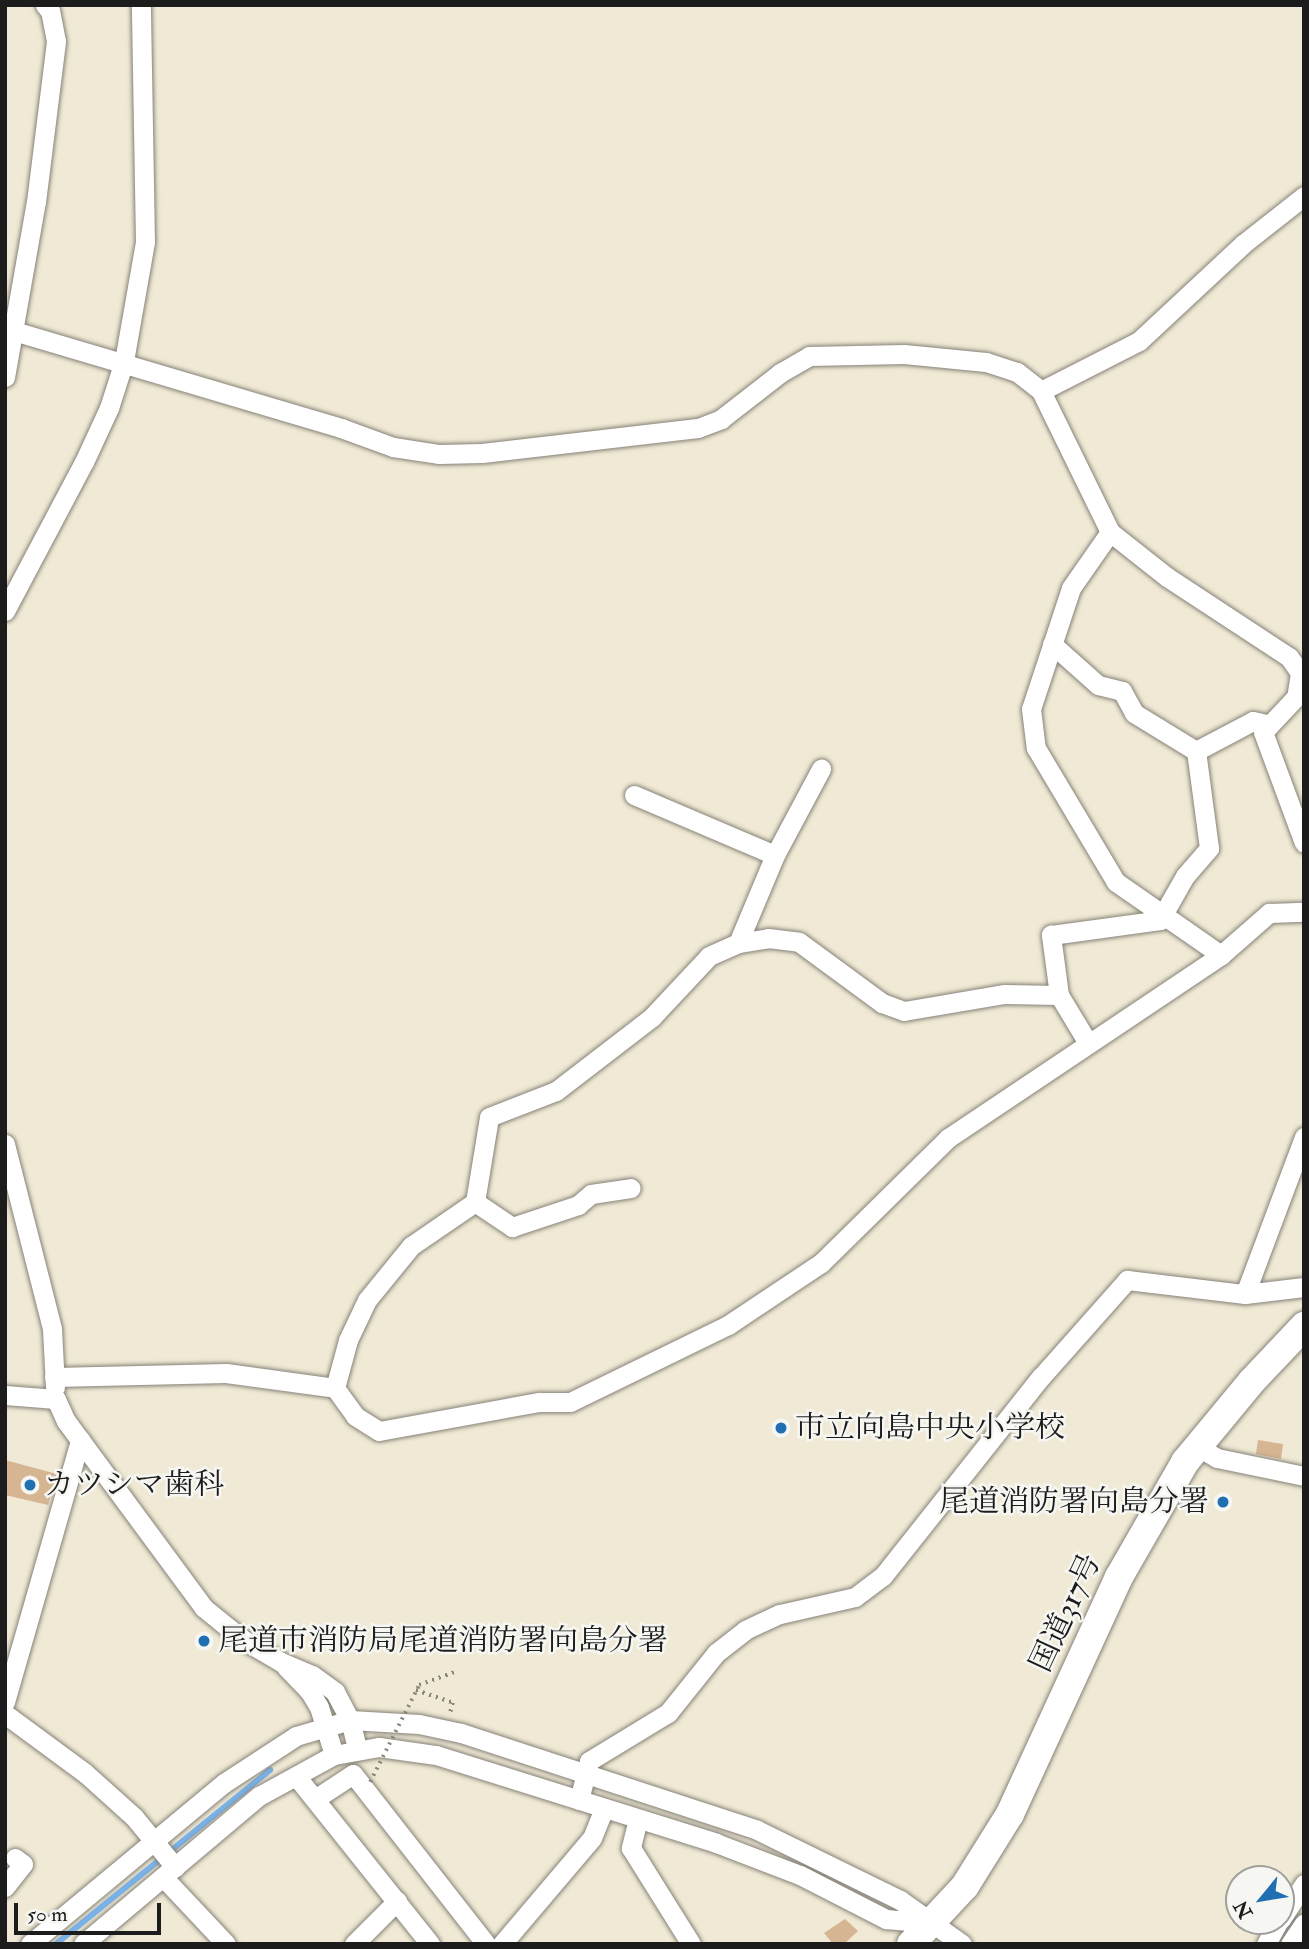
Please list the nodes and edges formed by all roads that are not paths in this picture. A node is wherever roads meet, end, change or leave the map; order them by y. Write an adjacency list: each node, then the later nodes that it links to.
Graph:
1 (45, 5): 4 (street)
2 (141, 5): 5 (street)
3 (1304, 196): 7 (street)
4 (14, 331): 5 (street); 6 (street)
5 (124, 361): 7 (street); 9 (street)
6 (5, 377)
7 (1041, 391): 8 (street)
8 (1111, 532): 10 (street); 11 (street)
9 (5, 611)
10 (1052, 644): 13 (street); 19 (street)
11 (1302, 673): 12 (street)
12 (1270, 724): 13 (street); 16 (street)
13 (1196, 751): 19 (street)
14 (821, 769): 17 (street)
15 (634, 795): 17 (street)
16 (1304, 843)
17 (775, 855): 20 (street)
18 (1304, 912): 21 (street)
19 (1165, 915): 21 (street); 22 (street)
20 (738, 943): 22 (street); 27 (street)
21 (1221, 955): 23 (street)
22 (1059, 995): 23 (street)
23 (1088, 1043): 32 (street)
24 (1304, 1138): 29 (street)
25 (5, 1144): 31 (street)
26 (631, 1188): 27 (street)
27 (475, 1202): 32 (street)
28 (1304, 1287): 29 (street)
29 (1245, 1294): 45 (street)
30 (1304, 1326): 36 (highway, 国道317号)
31 (54, 1377): 32 (street); 34 (street)
32 (335, 1388)
33 (5, 1395): 34 (street)
34 (56, 1399): 35 (street)
35 (80, 1440): 38 (street); 39 (street)
36 (1197, 1446): 37 (street); 56 (highway, 国道317号)
37 (1304, 1476)
38 (281, 1661): 41 (street); 42 (street)
39 (5, 1702)
40 (5, 1714): 51 (street)
41 (350, 1720): 42 (street); 43 (street); 45 (street)
42 (326, 1725): 44 (street); 51 (street)
43 (358, 1749): 44 (street); 48 (street)
44 (334, 1755): 46 (street)
45 (586, 1774): 48 (street); 56 (street)
46 (296, 1776): 47 (street); 53 (street)
47 (314, 1799): 55 (street); 63 (street)
48 (579, 1800): 49 (street)
49 (604, 1808): 50 (street); 64 (street)
50 (638, 1819): 56 (street); 65 (street)
51 (154, 1841): 53 (street); 59 (street)
52 (15, 1858): 54 (street)
53 (169, 1872): 60 (street); 61 (street)
54 (5, 1887)
55 (397, 1901): 58 (street); 62 (street)
56 (932, 1923): 66 (highway, 国道317号); 67 (street)
57 (1304, 1923): 68 (street)
58 (367, 1939)
59 (30, 1944)
60 (83, 1944)
61 (226, 1944)
62 (430, 1944)
63 (486, 1944)
64 (502, 1944)
65 (691, 1944)
66 (911, 1944)
67 (962, 1944)
68 (1290, 1944)

